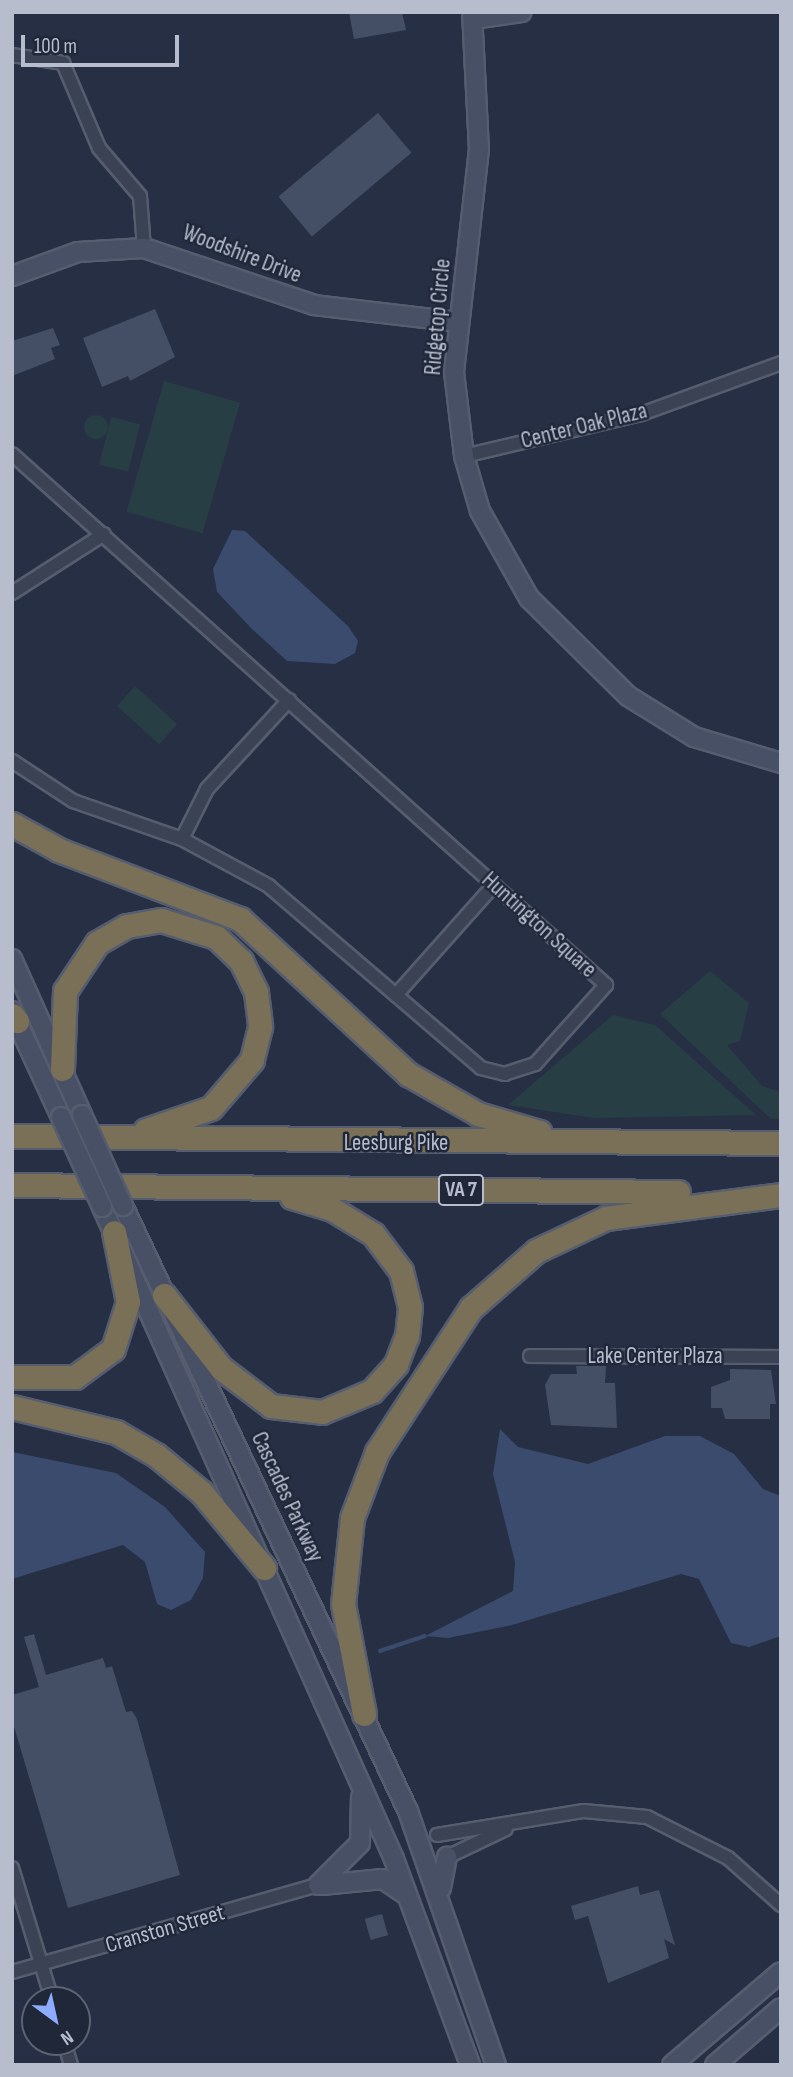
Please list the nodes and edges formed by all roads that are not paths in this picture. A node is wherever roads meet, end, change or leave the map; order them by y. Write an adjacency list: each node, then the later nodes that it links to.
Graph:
1 (522, 12): 2 (main road)
2 (472, 16): 6 (main road, Ridgetop Circle)
3 (12, 55): 4 (street)
4 (144, 248): 5 (main road, Woodshire Drive); 6 (main road, Woodshire Drive)
5 (12, 276)
6 (458, 322): 9 (main road, Ridgetop Circle)
7 (781, 363): 9 (street, Center Oak Plaza)
8 (12, 454): 10 (street, Huntington Square)
9 (464, 456): 14 (main road, Ridgetop Circle)
10 (104, 534): 11 (street); 12 (street, Huntington Square)
11 (12, 593)
12 (289, 700): 16 (street); 17 (street, Huntington Square)
13 (12, 761): 16 (street, Huntington Square)
14 (781, 763)
15 (12, 824): 24 (highway)
16 (182, 839): 19 (street, Huntington Square)
17 (495, 885): 19 (street); 19 (street, Huntington Square)
18 (12, 959): 21 (main road, Cascades Parkway)
19 (396, 995)
20 (14, 1016): 31 (main road, bridge)
21 (62, 1069): 23 (highway); 32 (main road, Cascades Parkway, bridge)
22 (12, 1136): 23 (highway, Leesburg Pike / VA 7)
23 (109, 1137): 24 (highway, Leesburg Pike / VA 7)
24 (608, 1140): 25 (highway, Leesburg Pike / VA 7)
25 (781, 1143)
26 (12, 1185): 27 (highway, Leesburg Pike / VA 7)
27 (48, 1185): 28 (highway, Leesburg Pike / VA 7); 29 (highway)
28 (223, 1188): 30 (highway, Leesburg Pike / VA 7); 32 (highway)
29 (12, 1191)
30 (781, 1195): 38 (highway)
31 (114, 1232): 35 (highway); 37 (main road)
32 (164, 1295): 38 (main road, Cascades Parkway)
33 (530, 1356): 34 (street, Lake Center Plaza)
34 (781, 1357)
35 (12, 1377)
36 (12, 1407): 37 (highway)
37 (264, 1568): 39 (main road)
38 (364, 1714): 41 (main road, Cascades Parkway)
39 (358, 1776): 45 (main road); 47 (main road)
40 (525, 1820): 42 (street); 43 (street); 48 (street)
41 (412, 1821): 42 (main road); 46 (main road, Cascades Parkway)
42 (437, 1835)
43 (447, 1857): 46 (main road)
44 (12, 1868): 49 (street)
45 (318, 1885): 47 (main road); 49 (street, Cranston Street)
46 (441, 1895): 55 (main road, Cascades Parkway)
47 (409, 1897): 54 (main road)
48 (781, 1905)
49 (41, 1964): 50 (street, Cranston Street); 52 (street)
50 (12, 1972)
51 (781, 1972): 56 (main road)
52 (48, 1986)
53 (781, 2008): 57 (main road)
54 (470, 2065)
55 (496, 2065)
56 (672, 2065)
57 (715, 2065)

